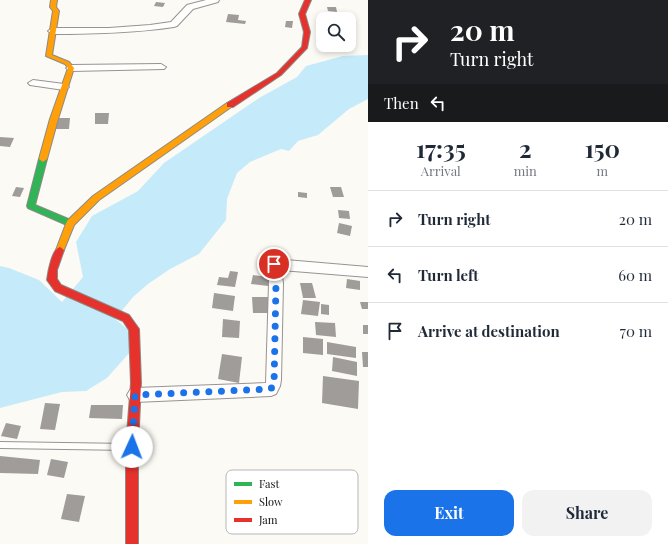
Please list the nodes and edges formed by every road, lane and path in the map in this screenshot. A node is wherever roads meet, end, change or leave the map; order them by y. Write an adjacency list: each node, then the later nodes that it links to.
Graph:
1 (54, 0): 4 (main road)
2 (215, 0): 4 (street)
3 (308, 0): 9 (main road)
4 (52, 32): 6 (main road)
5 (161, 67): 6 (street)
6 (71, 68): 8 (main road)
7 (32, 83): 8 (street)
8 (64, 87): 9 (main road)
9 (70, 223): 11 (main road)
10 (368, 272): 11 (street)
11 (135, 395): 13 (main road)
12 (0, 445): 13 (lane)
13 (132, 447): 14 (main road)
14 (132, 544)

